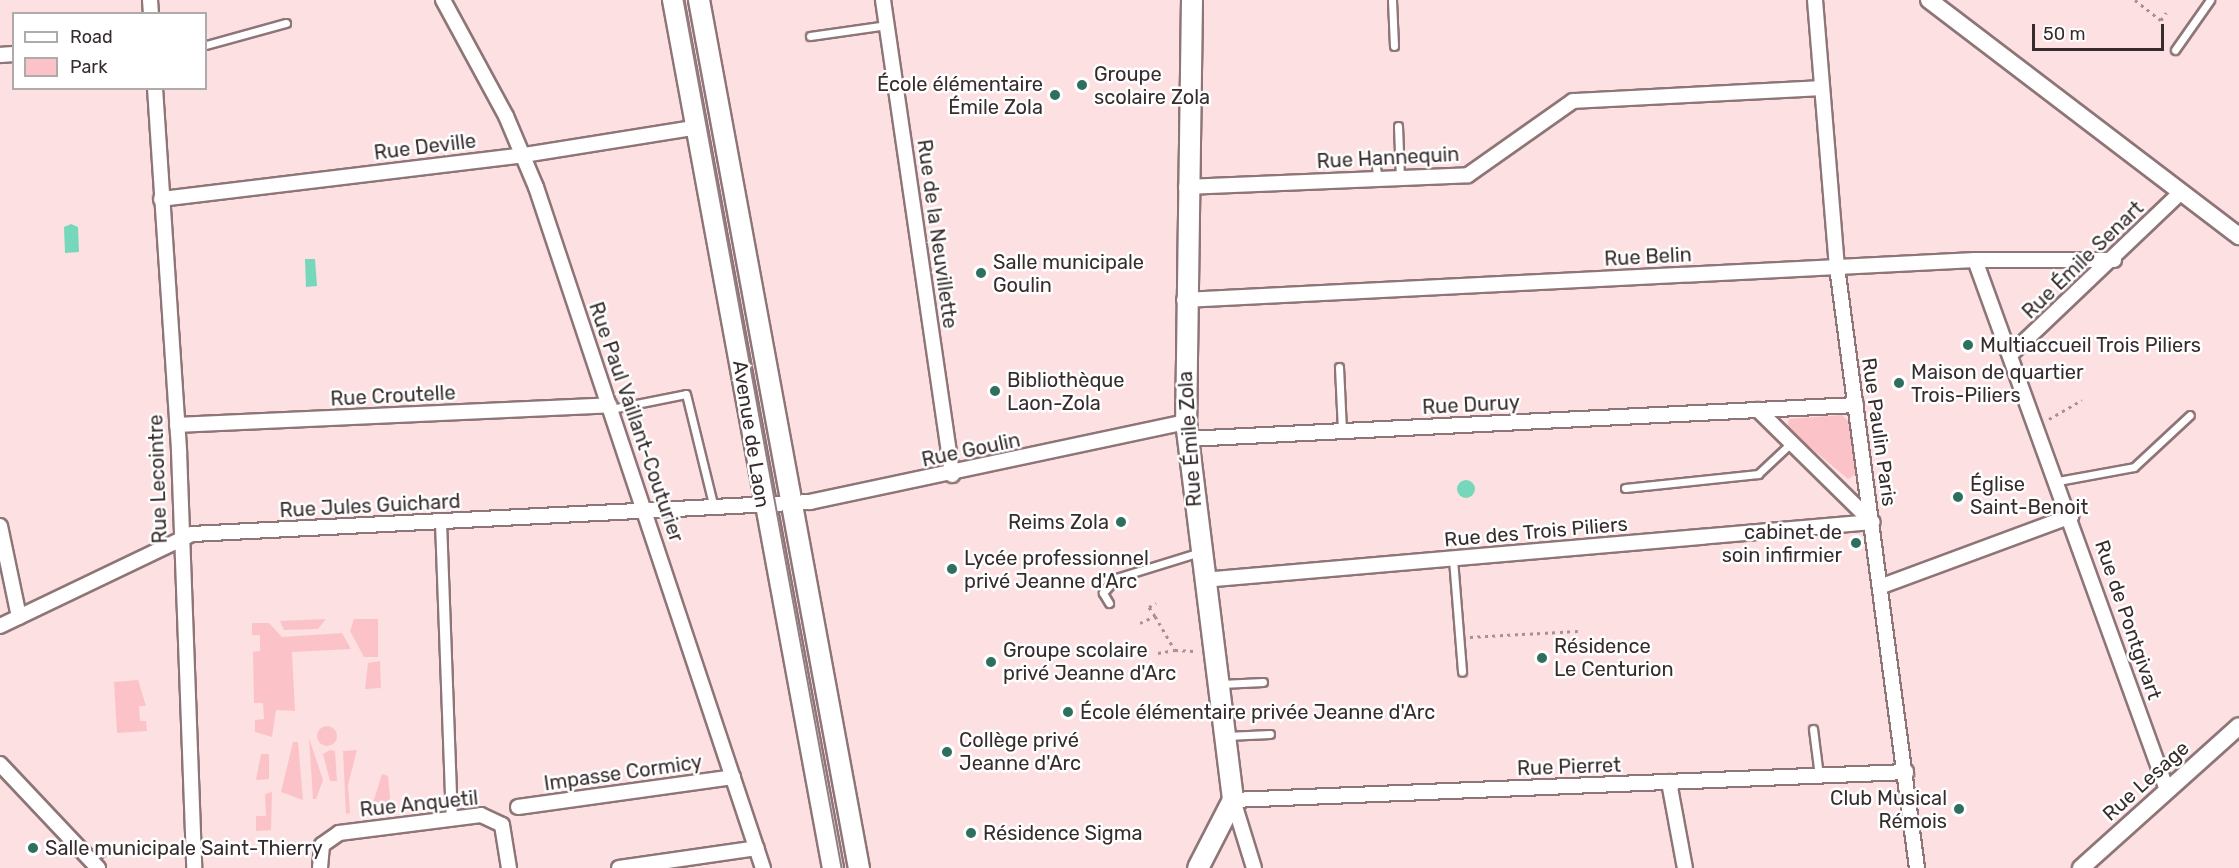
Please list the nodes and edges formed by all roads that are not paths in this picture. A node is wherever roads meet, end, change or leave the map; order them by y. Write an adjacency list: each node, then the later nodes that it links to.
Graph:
1 (443, 0): 20 (street, Rue Paul Vaillant-Couturier)
2 (673, 0): 19 (main road, Avenue de Laon)
3 (699, 0): 43 (main road, Avenue de Laon)
4 (883, 0): 11 (street, Rue de la Neuvillette)
5 (1192, 0): 22 (main road, Rue Émile Zola)
6 (1392, 0): 14 (lane)
7 (1815, 0): 16 (street, Rue Paulin Paris)
8 (1929, 0): 23 (street)
9 (2210, 0): 15 (lane)
10 (286, 23): 13 (lane)
11 (886, 25): 12 (lane); 40 (street, Rue de la Neuvillette)
12 (810, 36)
13 (207, 45)
14 (1394, 46)
15 (2175, 50)
16 (1821, 88): 21 (street, Rue Hannequin); 28 (street, Rue Paulin Paris)
17 (155, 90): 24 (street, Rue Lecointre)
18 (1398, 126): 21 (lane)
19 (693, 128): 20 (street, Rue Deville); 44 (main road, Avenue de Laon)
20 (524, 155): 24 (street, Rue Deville); 33 (street, Rue Paul Vaillant-Couturier)
21 (1400, 178): 22 (street, Rue Hannequin)
22 (1186, 187): 29 (main road, Rue Émile Zola)
23 (2181, 192): 25 (street); 27 (street, Rue Émile Senart)
24 (161, 199): 36 (street, Rue Lecointre)
25 (2239, 236)
26 (1975, 260): 27 (street, Rue Belin); 28 (street, Rue Belin); 30 (street, Rue de Pontgivart)
27 (2114, 260): 30 (street, Rue Émile Senart)
28 (1837, 267): 29 (street, Rue Belin); 32 (street, Rue Paulin Paris)
29 (1184, 300): 37 (main road, Rue Émile Zola)
30 (2010, 355): 41 (street, Rue de Pontgivart)
31 (1339, 367): 38 (lane)
32 (1856, 405): 34 (street, Rue Duruy); 49 (street, Rue Paulin Paris)
33 (610, 407): 36 (street, Rue Croutelle); 45 (lane); 46 (street, Rue Paul Vaillant-Couturier)
34 (1758, 410): 38 (street, Rue Duruy); 39 (street)
35 (2190, 415): 41 (lane)
36 (177, 425): 51 (street, Rue Lecointre)
37 (1186, 431): 38 (street, Rue Duruy); 40 (street, Rue Goulin); 52 (main road, Rue Émile Zola)
38 (1342, 431)
39 (1791, 443): 42 (lane); 49 (street)
40 (952, 475): 43 (street, Rue Goulin)
41 (2058, 481): 47 (street, Rue de Pontgivart)
42 (1625, 488)
43 (794, 502): 44 (street, Rue Goulin); 83 (main road, Avenue de Laon)
44 (762, 505): 45 (street, Rue Jules Guichard); 82 (main road, Avenue de Laon)
45 (714, 507): 46 (street, Rue Jules Guichard)
46 (646, 511): 48 (street, Rue Jules Guichard); 69 (street, Rue Paul Vaillant-Couturier)
47 (2071, 516): 55 (street); 71 (street, Rue de Pontgivart)
48 (441, 522): 51 (street, Rue Jules Guichard); 74 (street)
49 (1872, 522): 53 (street, Rue des Trois Piliers); 55 (street, Rue Paulin Paris)
50 (0, 526): 57 (street)
51 (179, 540): 57 (street, Rue Jules Guichard); 77 (street, Rue Lecointre)
52 (1200, 552): 54 (main road, Rue Émile Zola); 56 (lane)
53 (1453, 559): 54 (street, Rue des Trois Piliers); 59 (lane)
54 (1203, 580): 61 (main road, Rue Émile Zola)
55 (1882, 586): 67 (street, Rue Paulin Paris)
56 (1109, 603)
57 (19, 617): 58 (street, Rue Jules Guichard)
58 (0, 626)
59 (1462, 672)
60 (1263, 682): 61 (lane)
61 (1215, 684): 65 (main road, Rue Émile Zola)
62 (2239, 726): 71 (street, Rue Lesage)
63 (1813, 729): 68 (lane)
64 (1270, 734): 65 (lane)
65 (1223, 736): 72 (main road, Rue Émile Zola)
66 (0, 764): 76 (street)
67 (1906, 772): 68 (street, Rue Pierret); 87 (street, Rue Paulin Paris)
68 (1819, 776): 70 (street, Rue Pierret)
69 (733, 777): 73 (street, Impasse Cormicy); 75 (street, Rue Paul Vaillant-Couturier)
70 (1669, 782): 72 (street, Rue Pierret); 86 (street)
71 (2168, 790): 88 (street, Rue Lesage)
72 (1233, 800): 84 (main road); 85 (street)
73 (518, 807)
74 (452, 819): 78 (street, Rue Anquetil); 79 (street, Rue Anquetil)
75 (757, 848): 80 (street); 81 (street, Rue Paul Vaillant-Couturier)
76 (96, 860)
77 (194, 868)
78 (320, 868)
79 (509, 868)
80 (619, 868)
81 (763, 868)
82 (833, 868)
83 (859, 868)
84 (1198, 868)
85 (1254, 868)
86 (1684, 868)
87 (1917, 868)
88 (2081, 868)

